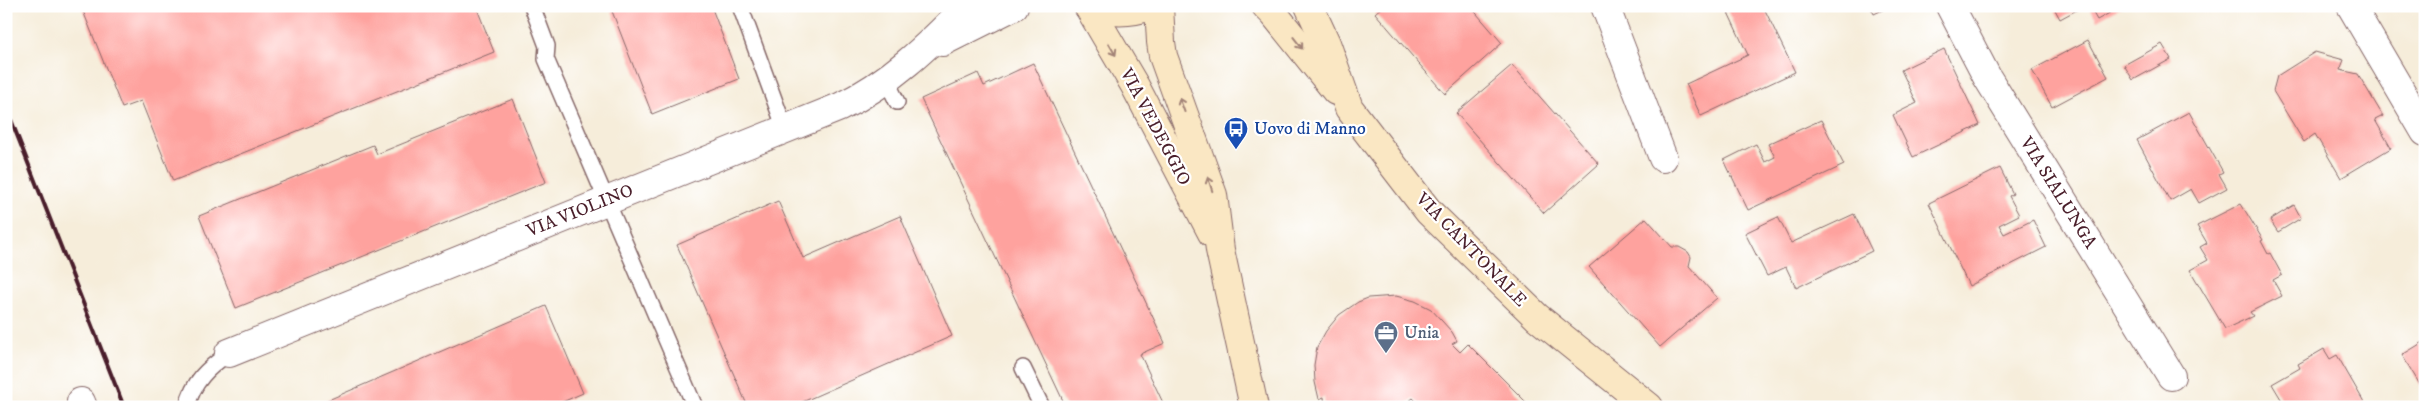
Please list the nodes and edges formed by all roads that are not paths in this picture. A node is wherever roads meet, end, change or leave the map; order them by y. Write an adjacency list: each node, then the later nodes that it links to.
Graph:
1 (532, 6): 18 (lane)
2 (740, 6): 15 (lane)
3 (967, 6): 13 (street)
4 (1014, 6): 13 (street)
5 (1088, 6): 6 (main road); 19 (main road, VIA VEDEGGIO, one-way to 19)
6 (1150, 6)
7 (1159, 6): 19 (main road, VIA VEDEGGIO, one-way to 7)
8 (1266, 6): 14 (main road, one-way to 14)
9 (1309, 6): 14 (main road, VIA CANTONALE)
10 (1605, 6): 17 (street)
11 (1950, 6): 22 (street, VIA SIALUNGA)
12 (2351, 6): 16 (street)
13 (922, 52): 15 (street, VIA VIOLINO)
14 (1350, 108): 27 (main road, VIA CANTONALE)
15 (784, 129): 18 (street, VIA VIOLINO)
16 (2425, 132)
17 (1664, 158)
18 (605, 201): 20 (street, VIA VIOLINO); 24 (lane)
19 (1220, 250): 26 (main road, VIA VEDEGGIO)
20 (229, 353): 23 (lane)
21 (1023, 368): 25 (lane)
22 (2171, 376)
23 (187, 407)
24 (695, 407)
25 (1042, 407)
26 (1254, 407)
27 (1649, 407)

